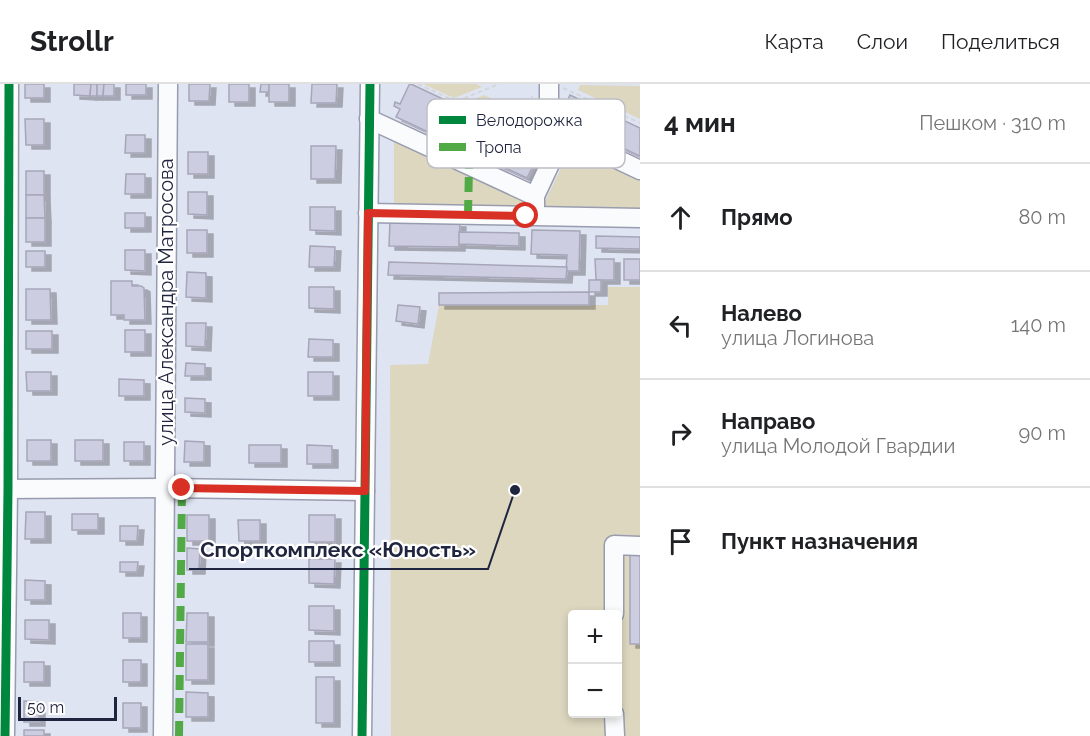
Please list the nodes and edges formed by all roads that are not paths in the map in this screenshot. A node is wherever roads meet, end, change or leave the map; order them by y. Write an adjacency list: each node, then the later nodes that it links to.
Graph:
1 (9, 84): 15 (street)
2 (168, 84): 14 (street, улица Александра Матросова)
3 (369, 84): 4 (street)
4 (369, 119): 5 (street); 11 (street)
5 (427, 146)
6 (625, 164): 9 (street)
7 (475, 168): 10 (street)
8 (548, 168): 10 (street)
9 (640, 170)
10 (535, 196): 12 (street)
11 (368, 213): 12 (street); 16 (street)
12 (535, 216): 13 (street)
13 (640, 218)
14 (165, 488): 15 (street); 16 (street); 21 (street, улица Александра Матросова)
15 (4, 489): 20 (street)
16 (365, 491): 22 (street)
17 (640, 546): 18 (street)
18 (614, 610)
19 (614, 718): 23 (street)
20 (5, 736)
21 (163, 736)
22 (362, 736)
23 (615, 736)

